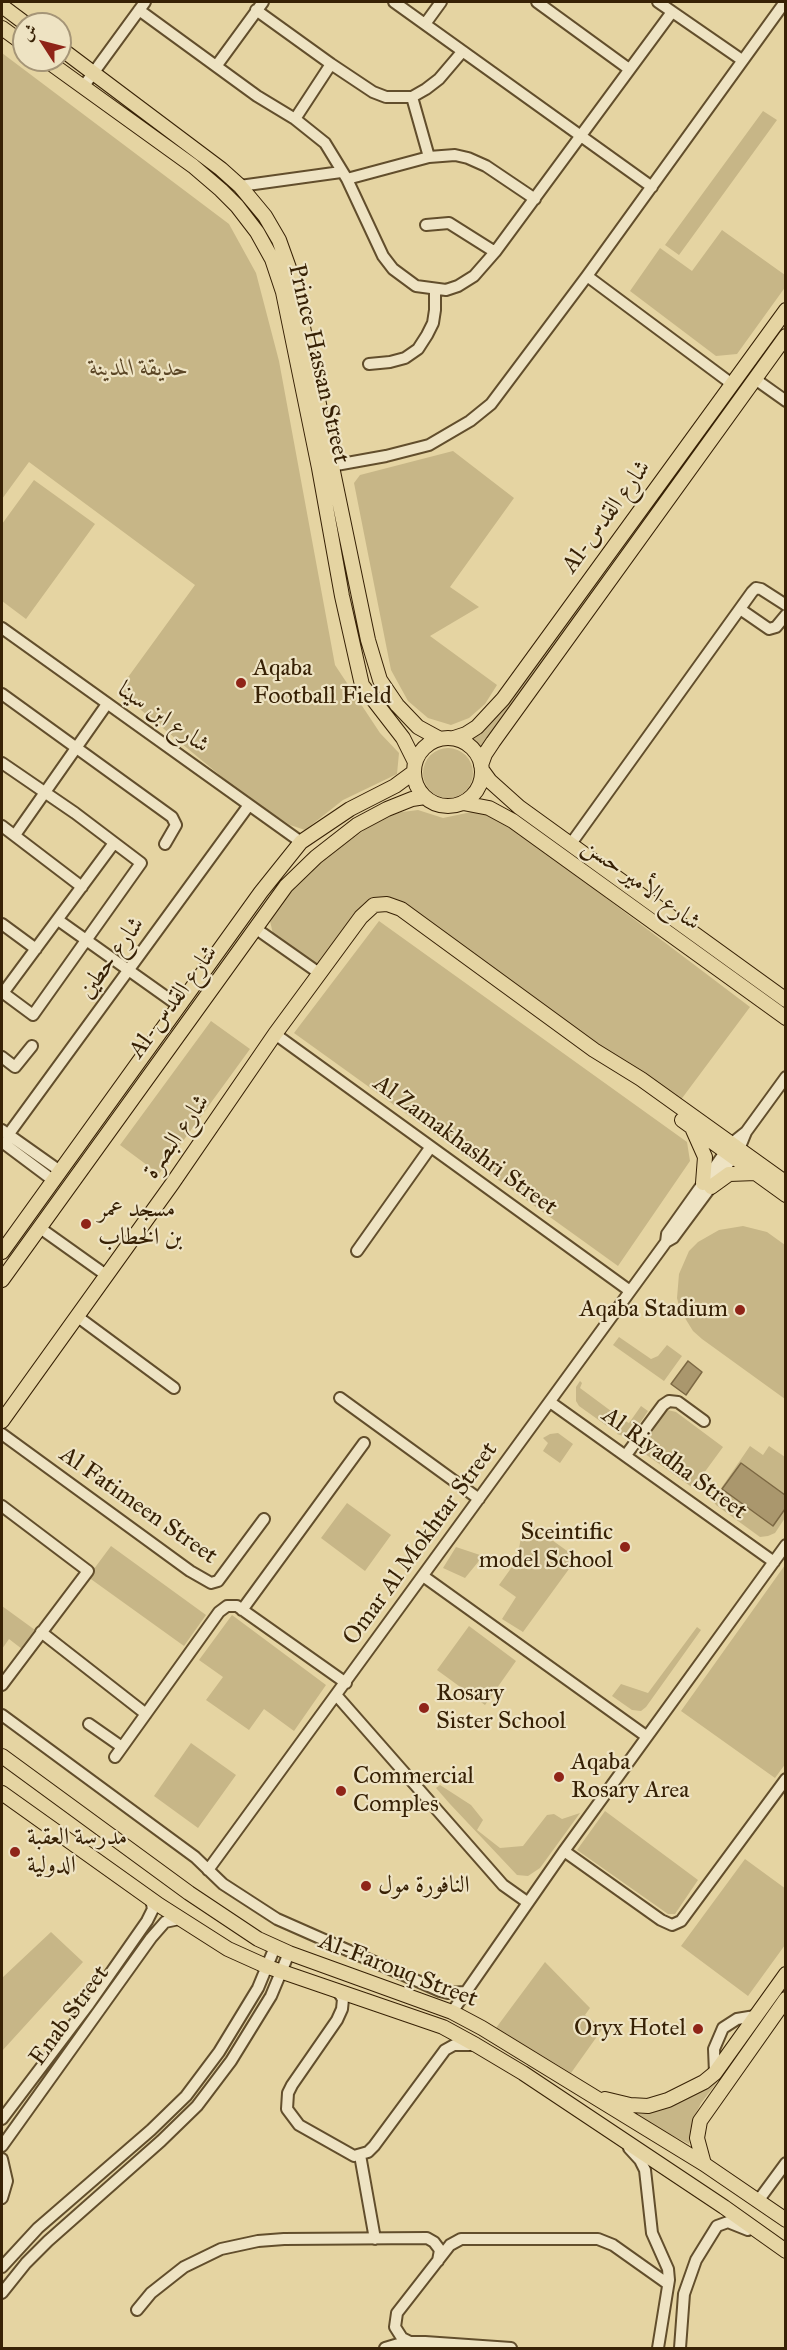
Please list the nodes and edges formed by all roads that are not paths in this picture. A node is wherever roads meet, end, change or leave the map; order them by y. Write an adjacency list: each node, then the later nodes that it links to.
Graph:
1 (394, 2): 9 (street)
2 (441, 2): 9 (street)
3 (537, 2): 15 (street)
4 (658, 2): 8 (street)
5 (785, 2): 12 (street)
6 (142, 6): 14 (street); 17 (street)
7 (259, 6): 13 (street); 14 (street)
8 (672, 12): 12 (street); 15 (street)
9 (425, 24): 10 (street)
10 (462, 52): 19 (street); 21 (street)
11 (72, 57): 17 (main road, Prince Hassan Street)
12 (742, 60): 25 (street)
13 (331, 64): 19 (street); 20 (street)
14 (217, 65): 20 (street)
15 (629, 69): 21 (street)
16 (62, 72): 18 (main road, Prince Hassan Street)
17 (93, 73): 18 (street); 24 (main road, Prince Hassan Street)
18 (83, 87): 37 (main road, Prince Hassan Street)
19 (412, 97): 22 (street)
20 (295, 119): 23 (street)
21 (581, 137): 25 (street); 26 (street)
22 (429, 157): 23 (street); 26 (street)
23 (344, 176): 24 (street); 30 (street)
24 (240, 186): 37 (main road, Prince Hassan Street)
25 (651, 187): 29 (street)
26 (535, 200): 28 (street)
27 (426, 225): 28 (street)
28 (495, 252): 30 (street)
29 (587, 276): 35 (street); 37 (street)
30 (435, 290): 33 (street)
31 (786, 310): 35 (main road, Al-شارع القدس)
32 (786, 336): 34 (main road, Al-شارع القدس)
33 (369, 364)
34 (755, 379): 36 (street); 39 (main road, Al-شارع القدس)
35 (732, 384): 38 (main road, Al-شارع القدس)
36 (786, 401)
37 (326, 467): 46 (main road, Prince Hassan Street); 49 (main road, Prince Hassan Street)
38 (624, 532): 39 (main road); 46 (main road, Al-شارع القدس)
39 (637, 541): 50 (main road, Al-شارع القدس)
40 (786, 605): 41 (street)
41 (740, 609): 42 (street); 60 (street)
42 (786, 615)
43 (2, 628): 45 (street, شارع ابن سينا)
44 (2, 694): 47 (street)
45 (107, 704): 47 (street); 54 (street, شارع ابن سينا)
46 (447, 738): 49 (main road); 50 (main road)
47 (76, 750): 51 (street); 59 (street)
48 (2, 762): 51 (street)
49 (414, 767): 52 (main road); 58 (main road, Al-شارع القدس)
50 (482, 768): 53 (main road); 60 (main road, شارع الأمير حسن)
51 (45, 792): 56 (street); 57 (street)
52 (425, 797): 53 (main road); 64 (main road, Al-شارع القدس)
53 (463, 803): 70 (main road, شارع الأمير حسن)
54 (249, 805): 58 (street, شارع ابن سينا); 68 (street, شارع حطين)
55 (2, 826): 56 (street)
56 (15, 835): 61 (street)
57 (114, 843): 61 (street); 65 (street)
58 (302, 843): 73 (main road, Al-شارع القدس)
59 (165, 844)
60 (570, 845): 67 (main road, شارع الأمير حسن)
61 (82, 887): 62 (street)
62 (58, 920): 65 (street); 66 (street)
63 (2, 924): 66 (street)
64 (255, 928): 69 (street); 81 (main road, Al-شارع القدس)
65 (87, 941): 68 (street); 71 (street)
66 (36, 949): 71 (street)
67 (740, 966): 70 (main road); 72 (main road, شارع الأمير حسن)
68 (129, 971): 73 (street); 85 (street, شارع حطين)
69 (319, 973): 75 (main road, شارع البصرة); 77 (main road, شارع البصرة)
70 (732, 978): 74 (main road, شارع الأمير حسن)
71 (2, 992)
72 (786, 1000)
73 (178, 1006): 79 (main road, Al-شارع القدس)
74 (786, 1018)
75 (275, 1034): 86 (street, Al Zamakhashri Street); 97 (main road, شارع البصرة)
76 (32, 1046): 78 (street)
77 (594, 1050): 84 (main road); 87 (main road)
78 (2, 1058)
79 (134, 1070): 81 (main road); 82 (main road, Al-شارع القدس)
80 (786, 1077): 87 (street, Omar Al Mokhtar Street)
81 (146, 1081): 83 (main road, Al-شارع القدس)
82 (120, 1089): 83 (main road); 89 (main road, Al-شارع القدس)
83 (134, 1096): 93 (main road, Al-شارع القدس)
84 (690, 1126): 87 (main road); 91 (main road)
85 (4, 1136): 89 (street)
86 (430, 1148): 94 (street); 99 (street, Al Zamakhashri Street)
87 (732, 1151): 88 (main road); 90 (main road); 91 (street, Omar Al Mokhtar Street)
88 (756, 1173): 91 (main road); 92 (main road)
89 (57, 1176): 95 (main road, Al-شارع القدس)
90 (786, 1183)
91 (707, 1185): 99 (street, Omar Al Mokhtar Street)
92 (786, 1195)
93 (40, 1228): 96 (main road, Al-شارع القدس); 97 (street)
94 (357, 1251)
95 (2, 1252)
96 (7, 1266): 98 (main road, Al-شارع القدس)
97 (106, 1275): 100 (main road, شارع البصرة)
98 (2, 1280)
99 (630, 1291): 103 (street, Omar Al Mokhtar Street)
100 (78, 1317): 101 (street); 104 (main road, شارع البصرة)
101 (174, 1389)
102 (340, 1398): 109 (street)
103 (550, 1402): 108 (street, Al Riyadha Street); 109 (street, Omar Al Mokhtar Street)
104 (2, 1421)
105 (704, 1421): 108 (street)
106 (2, 1434): 111 (street, Al Fatimeen Street)
107 (364, 1443): 115 (street)
108 (626, 1455): 113 (street, Al Riyadha Street)
109 (479, 1499): 114 (street, Omar Al Mokhtar Street)
110 (2, 1506): 116 (street)
111 (264, 1519)
112 (786, 1545): 113 (street)
113 (774, 1562): 123 (street)
114 (423, 1576): 117 (street, Omar Al Mokhtar Street); 123 (street)
115 (242, 1610): 117 (street); 120 (street)
116 (41, 1632): 118 (street); 120 (street)
117 (346, 1683): 119 (street, Omar Al Mokhtar Street)
118 (2, 1685)
119 (337, 1696): 130 (street, Omar Al Mokhtar Street); 132 (street)
120 (146, 1714): 124 (street)
121 (2, 1715): 130 (street)
122 (89, 1724): 124 (street)
123 (646, 1736): 129 (street)
124 (122, 1748): 126 (street)
125 (2, 1756): 134 (main road, Al-Farouq Street)
126 (115, 1757)
127 (786, 1779): 129 (street)
128 (2, 1794): 131 (main road, Al-Farouq Street)
129 (564, 1851): 132 (street)
130 (208, 1870): 140 (street)
131 (151, 1899): 133 (main road, Al-Farouq Street); 145 (street, Enab Street)
132 (527, 1902): 140 (street)
133 (179, 1919): 136 (main road, Al-Farouq Street); 147 (street, Enab Street)
134 (275, 1947): 135 (main road, Al-Farouq Street); 136 (street)
135 (289, 1953): 137 (street); 142 (main road, Al-Farouq Street)
136 (268, 1967): 137 (main road, Al-Farouq Street); 159 (street)
137 (283, 1972): 139 (main road, Al-Farouq Street); 161 (street)
138 (786, 1974): 144 (main road)
139 (337, 1989): 143 (main road, Al-Farouq Street); 148 (street)
140 (465, 1992): 142 (street)
141 (786, 1999): 151 (main road)
142 (452, 2012): 144 (main road, Al-Farouq Street)
143 (476, 2045): 146 (main road, Al-Farouq Street); 148 (street)
144 (591, 2096): 151 (main road, Al-Farouq Street)
145 (2, 2119)
146 (615, 2135): 156 (main road, Al-Farouq Street); 160 (street)
147 (2, 2146)
148 (360, 2156): 155 (street)
149 (2, 2159): 152 (street)
150 (786, 2163): 153 (street)
151 (704, 2164): 153 (main road, Al-Farouq Street)
152 (2, 2198)
153 (758, 2201): 154 (main road, Al-Farouq Street)
154 (786, 2220)
155 (375, 2239): 158 (street); 162 (street)
156 (772, 2242): 157 (main road, Al-Farouq Street); 167 (street)
157 (786, 2252)
158 (438, 2260): 160 (street); 163 (street)
159 (2, 2267)
160 (668, 2284): 166 (street)
161 (2, 2293)
162 (137, 2310)
163 (410, 2342): 164 (street); 165 (street)
164 (385, 2349)
165 (511, 2349)
166 (658, 2349)
167 (681, 2349)

